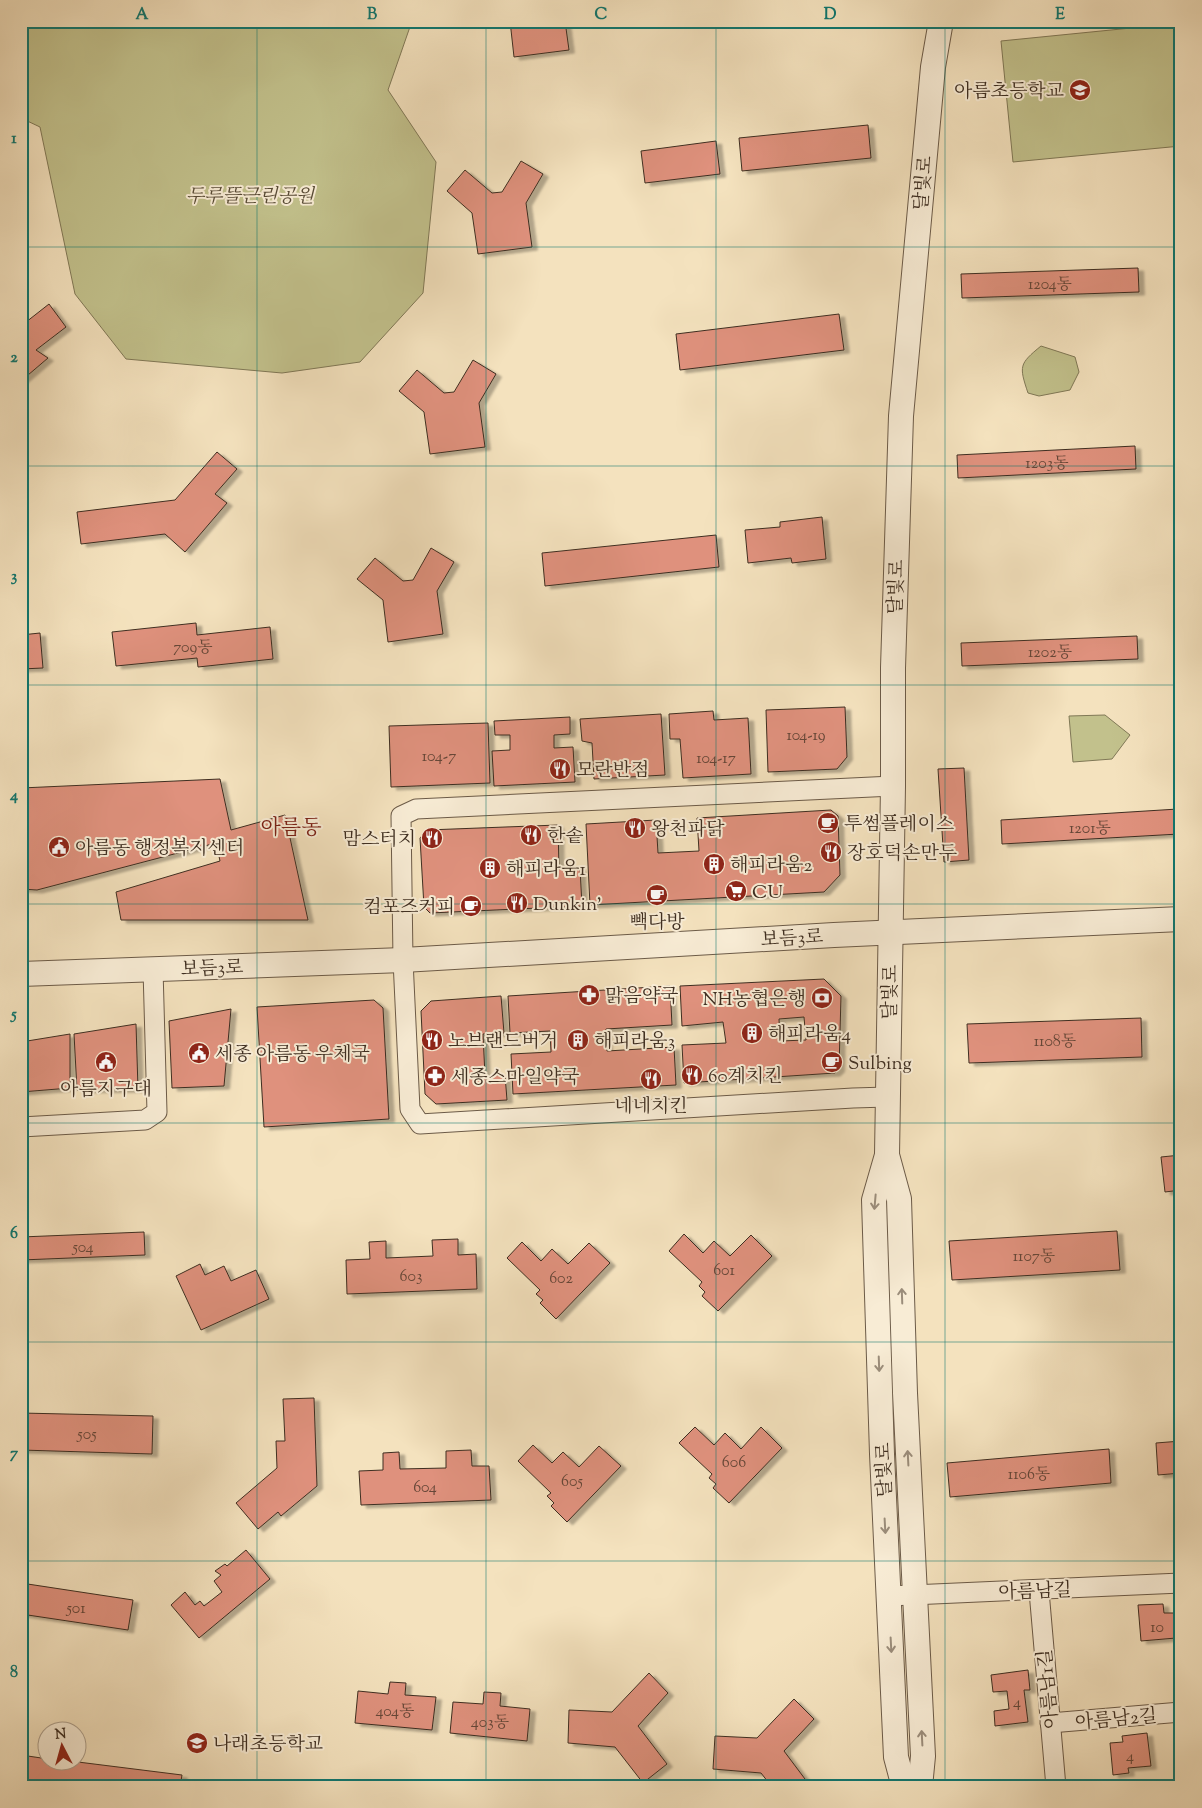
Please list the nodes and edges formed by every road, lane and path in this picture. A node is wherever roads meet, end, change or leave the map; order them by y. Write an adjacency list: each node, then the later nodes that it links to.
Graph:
1 (941, 21): 2 (street, 달빛로)
2 (893, 786): 4 (street, 달빛로); 5 (street)
3 (1181, 919): 4 (street, 보듬3로)
4 (889, 933): 5 (street, 보듬3로); 8 (street, 달빛로)
5 (403, 960): 6 (street, 보듬3로); 8 (street)
6 (152, 969): 7 (street, 보듬3로); 9 (street)
7 (21, 974)
8 (887, 1097): 10 (street, 달빛로)
9 (21, 1127)
10 (887, 1155): 13 (street, 달빛로, one-way to 10); 14 (street, 달빛로, one-way to 14)
11 (1181, 1583): 12 (street, 아름남길)
12 (1039, 1591): 13 (street, 아름남길); 16 (street, 아름남1길)
13 (914, 1594): 14 (street, 아름남길); 18 (street, 달빛로, one-way to 13)
14 (889, 1596): 17 (street, 달빛로, one-way to 17)
15 (1181, 1712): 16 (street, 아름남2길)
16 (1050, 1723): 19 (street, 아름남1길)
17 (904, 1787)
18 (920, 1787)
19 (1056, 1787)

